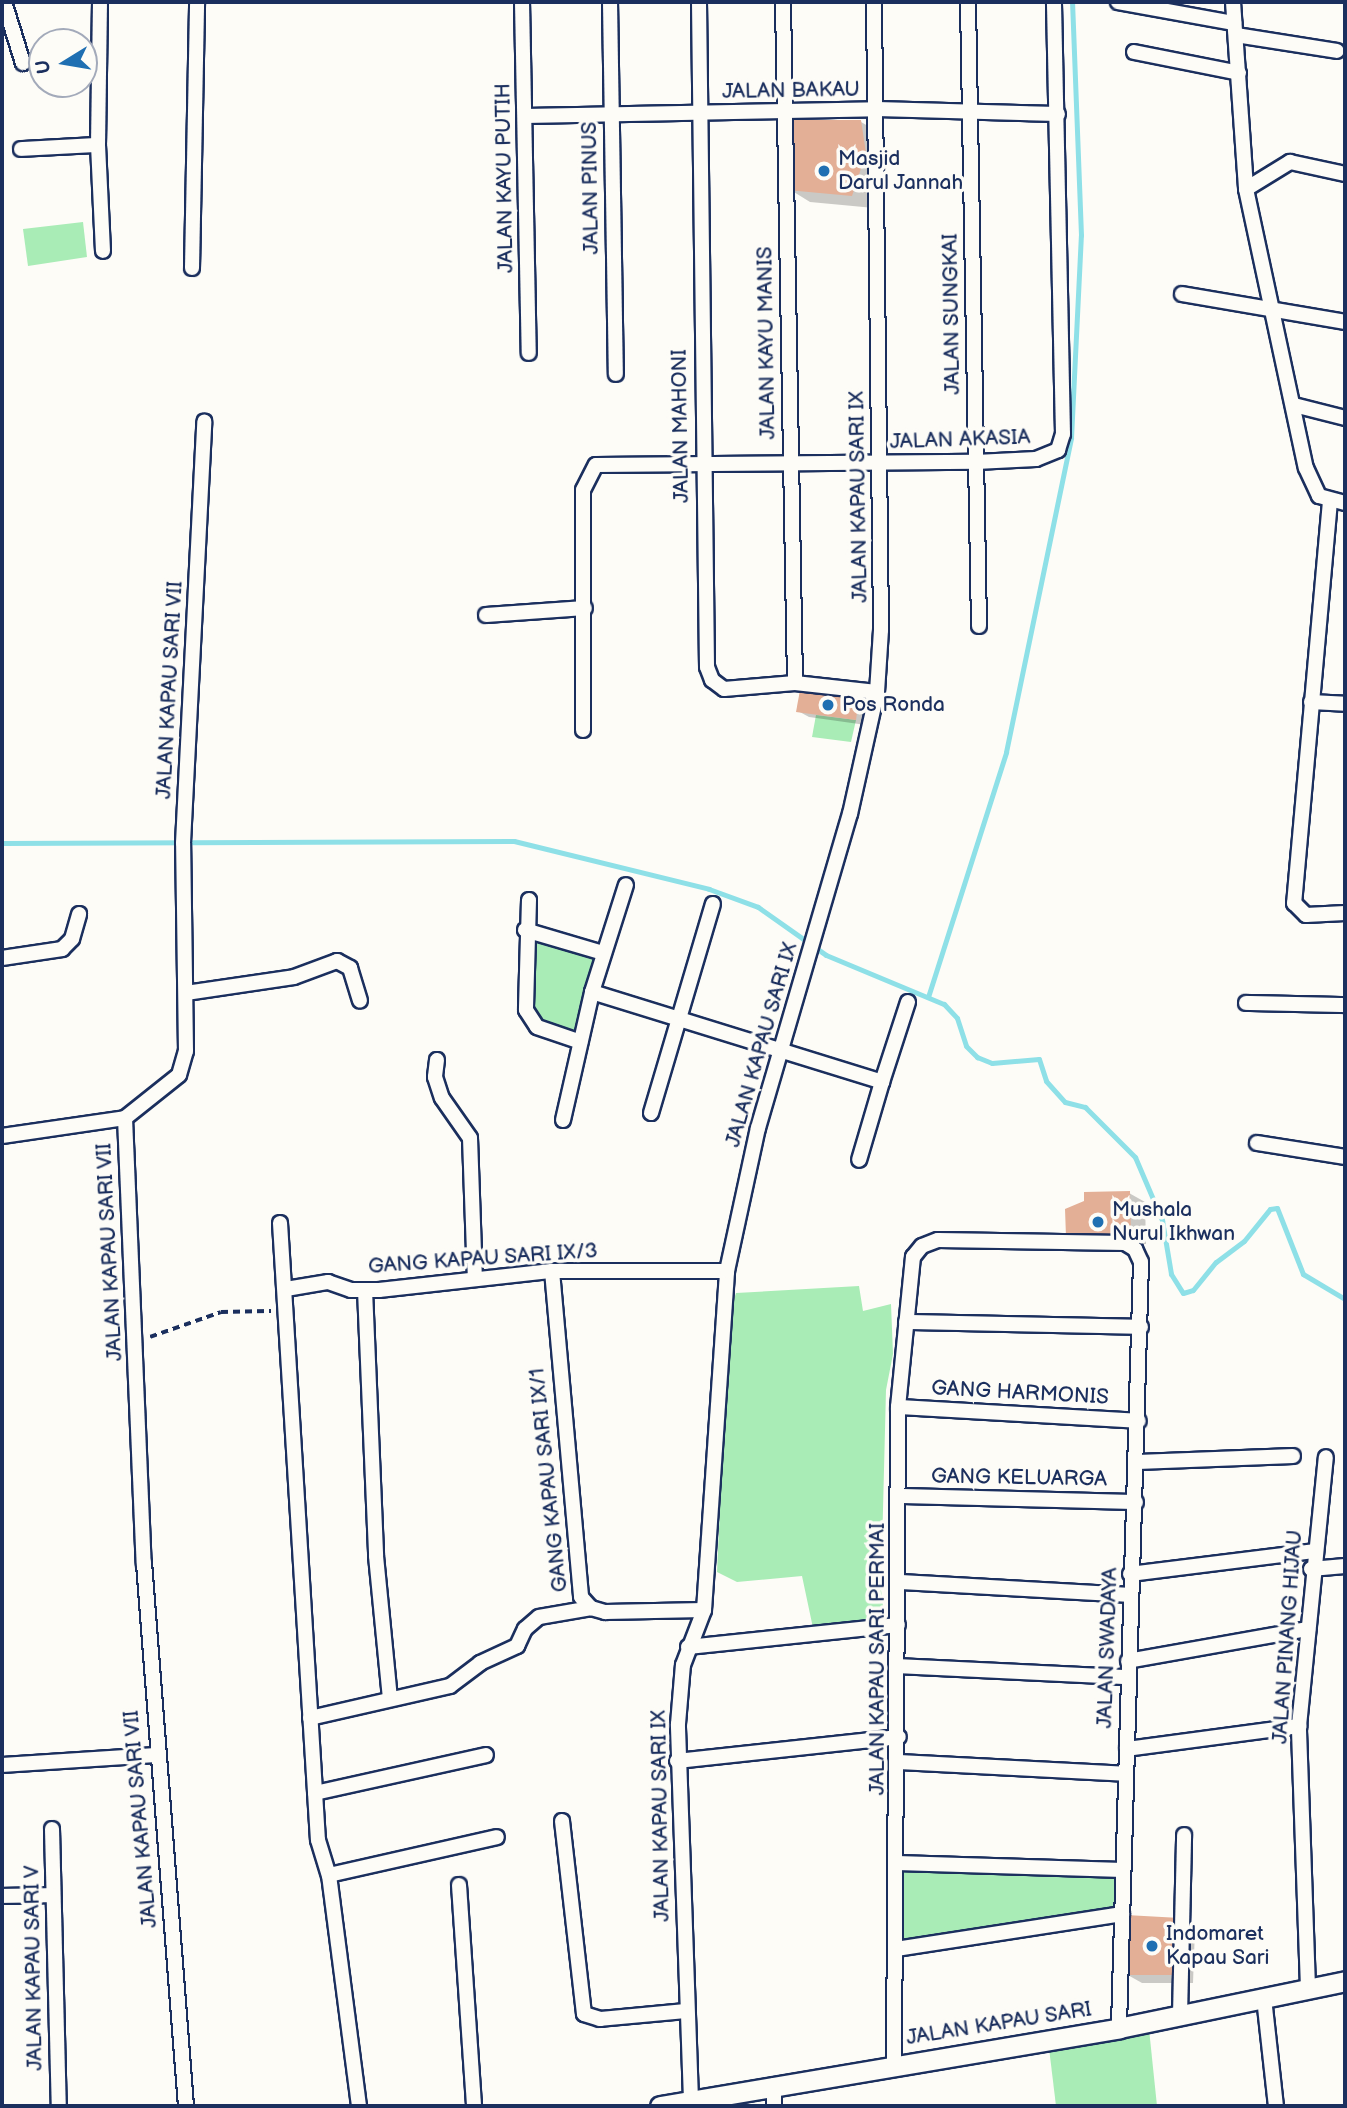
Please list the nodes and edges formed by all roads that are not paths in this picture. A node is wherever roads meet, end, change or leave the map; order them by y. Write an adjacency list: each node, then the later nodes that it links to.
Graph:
1 (4, 2): 16 (street)
2 (100, 2): 25 (street)
3 (197, 2): 30 (street)
4 (523, 2): 23 (street, JALAN KAYU PUTIH)
5 (610, 2): 24 (street, JALAN PINUS)
6 (699, 2): 20 (street, JALAN MAHONI)
7 (783, 2): 21 (street, JALAN KAYU MANIS)
8 (874, 2): 18 (street, JALAN KAPAU SARI IX)
9 (968, 2): 19 (street, JALAN SUNGKAI)
10 (1054, 2): 22 (street, JALAN AKASIA)
11 (1118, 2): 13 (street)
12 (1233, 2): 13 (street)
13 (1235, 29): 14 (street); 17 (street)
14 (1337, 51)
15 (1134, 52): 17 (street)
16 (23, 63)
17 (1239, 73): 28 (street)
18 (877, 109): 19 (street, JALAN BAKAU); 21 (street, JALAN BAKAU); 42 (street, JALAN KAPAU SARI IX)
19 (970, 110): 22 (street, JALAN BAKAU); 41 (street, JALAN SUNGKAI)
20 (699, 114): 21 (street, JALAN BAKAU); 24 (street, JALAN BAKAU); 39 (street, JALAN MAHONI)
21 (784, 114): 40 (street, JALAN KAYU MANIS)
22 (1058, 114): 41 (street, JALAN AKASIA)
23 (525, 116): 24 (street, JALAN BAKAU); 34 (street, JALAN KAYU PUTIH)
24 (610, 116): 35 (street, JALAN PINUS)
25 (98, 145): 26 (street); 29 (street)
26 (21, 149)
27 (1345, 174): 28 (street)
28 (1247, 189): 32 (street)
29 (103, 251)
30 (192, 268)
31 (1182, 294): 32 (street)
32 (1273, 308): 33 (street); 36 (street)
33 (1345, 322)
34 (529, 353)
35 (616, 374)
36 (1294, 405): 37 (street); 43 (street)
37 (1345, 418)
38 (204, 422): 61 (street, JALAN KAPAU SARI VII)
39 (702, 461): 40 (street, JALAN AKASIA); 44 (street, JALAN AKASIA); 47 (street, JALAN MAHONI)
40 (790, 462): 42 (street, JALAN AKASIA); 47 (street, JALAN KAYU MANIS)
41 (976, 462): 42 (street, JALAN AKASIA); 46 (street, JALAN SUNGKAI)
42 (879, 463): 48 (street, JALAN KAPAU SARI IX)
43 (1338, 502): 49 (street)
44 (585, 608): 45 (street); 51 (street, JALAN AKASIA)
45 (486, 615)
46 (979, 626)
47 (795, 683): 48 (street, JALAN MAHONI)
48 (877, 692): 68 (street, JALAN KAPAU SARI IX)
49 (1311, 702): 50 (street); 55 (street)
50 (1345, 704)
51 (583, 730)
52 (626, 885): 58 (street)
53 (529, 900): 57 (street)
54 (713, 904): 66 (street)
55 (1345, 913)
56 (79, 914): 59 (street)
57 (525, 930): 58 (street); 67 (street)
58 (603, 953): 60 (street)
59 (2, 958)
60 (592, 992): 66 (street); 67 (street)
61 (186, 993): 62 (street); 72 (street, JALAN KAPAU SARI VII)
62 (360, 1001)
63 (908, 1002): 70 (street)
64 (1246, 1003): 65 (street)
65 (1345, 1005)
66 (675, 1019): 68 (street); 71 (street)
67 (580, 1042): 73 (street)
68 (779, 1048): 70 (street); 81 (street, JALAN KAPAU SARI IX)
69 (437, 1060): 82 (street)
70 (883, 1082): 77 (street)
71 (651, 1113)
72 (125, 1118): 74 (street); 113 (street, JALAN KAPAU SARI VII)
73 (563, 1120)
74 (2, 1136)
75 (1257, 1143): 76 (street)
76 (1345, 1157)
77 (859, 1160)
78 (280, 1223): 83 (street)
79 (1141, 1269): 85 (street, JALAN KAPAU SARI PERMAI); 86 (street, JALAN SWADAYA)
80 (552, 1271): 81 (street, GANG KAPAU SARI IX/3); 82 (street, GANG KAPAU SARI IX/3); 100 (street, GANG KAPAU SARI IX/1)
81 (727, 1271): 101 (street, JALAN KAPAU SARI IX)
82 (475, 1279): 84 (street, GANG KAPAU SARI IX/3)
83 (286, 1289): 84 (street, GANG KAPAU SARI IX/3); 109 (street)
84 (365, 1290): 108 (street)
85 (906, 1322): 86 (street); 87 (street, JALAN KAPAU SARI PERMAI)
86 (1141, 1327): 88 (street, JALAN SWADAYA)
87 (898, 1407): 88 (street, GANG HARMONIS); 92 (street, JALAN KAPAU SARI PERMAI)
88 (1139, 1421): 91 (street, JALAN SWADAYA)
89 (1293, 1456): 91 (street)
90 (1325, 1457): 94 (street, JALAN PINANG HIJAU)
91 (1138, 1462): 93 (street, JALAN SWADAYA)
92 (900, 1496): 93 (street, GANG KELUARGA); 98 (street, JALAN KAPAU SARI PERMAI)
93 (1136, 1502): 97 (street, JALAN SWADAYA)
94 (1314, 1551): 96 (street, JALAN PINANG HIJAU); 97 (street)
95 (1345, 1566): 96 (street)
96 (1311, 1569): 103 (street, JALAN PINANG HIJAU)
97 (1130, 1574): 99 (street, JALAN SWADAYA)
98 (899, 1582): 99 (street); 102 (street, JALAN KAPAU SARI PERMAI)
99 (1129, 1595): 105 (street, JALAN SWADAYA)
100 (591, 1608): 101 (street, GANG KAPAU SARI IX/1); 108 (street)
101 (705, 1610): 104 (street, JALAN KAPAU SARI IX)
102 (898, 1625): 104 (street); 106 (street, JALAN KAPAU SARI PERMAI)
103 (1308, 1629): 105 (street); 110 (street, JALAN PINANG HIJAU)
104 (688, 1647): 115 (street, JALAN KAPAU SARI IX)
105 (1128, 1661): 107 (street, JALAN SWADAYA)
106 (898, 1666): 107 (street); 111 (street, JALAN KAPAU SARI PERMAI)
107 (1127, 1677): 112 (street, JALAN SWADAYA)
108 (390, 1698): 109 (street)
109 (310, 1718): 119 (street)
110 (1299, 1726): 112 (street); 133 (street, JALAN PINANG HIJAU)
111 (899, 1737): 115 (street); 116 (street, JALAN KAPAU SARI PERMAI)
112 (1127, 1749): 118 (street, JALAN SWADAYA)
113 (157, 1755): 117 (street); 142 (street, JALAN KAPAU SARI VII)
114 (486, 1755): 119 (street)
115 (677, 1761): 135 (street, JALAN KAPAU SARI IX)
116 (899, 1762): 118 (street); 124 (street, JALAN KAPAU SARI PERMAI)
117 (2, 1765)
118 (1125, 1774): 125 (street, JALAN SWADAYA)
119 (315, 1793): 126 (street)
120 (562, 1821): 135 (street)
121 (52, 1829): 128 (street, JALAN KAPAU SARI V)
122 (1184, 1835): 136 (street)
123 (497, 1837): 126 (street)
124 (897, 1863): 125 (street); 131 (street, JALAN KAPAU SARI PERMAI)
125 (1123, 1870): 130 (street, JALAN SWADAYA)
126 (329, 1875): 143 (street)
127 (458, 1885): 144 (street)
128 (53, 1895): 129 (street); 141 (street, JALAN KAPAU SARI V)
129 (2, 1896)
130 (1122, 1914): 131 (street); 137 (street, JALAN SWADAYA)
131 (896, 1949): 138 (street, JALAN KAPAU SARI PERMAI)
132 (1345, 1981): 133 (main road, JALAN KAPAU SARI)
133 (1308, 1988): 134 (main road, JALAN KAPAU SARI)
134 (1264, 1998): 136 (main road, JALAN KAPAU SARI); 147 (street)
135 (687, 2011): 140 (street, JALAN KAPAU SARI IX)
136 (1180, 2016): 137 (main road, JALAN KAPAU SARI)
137 (1119, 2028): 138 (main road, JALAN KAPAU SARI)
138 (894, 2063): 139 (main road, JALAN KAPAU SARI)
139 (774, 2085): 140 (main road, JALAN KAPAU SARI); 146 (street)
140 (691, 2100): 145 (main road, JALAN KAPAU SARI)
141 (59, 2106)
142 (186, 2106)
143 (359, 2106)
144 (474, 2106)
145 (660, 2106)
146 (774, 2106)
147 (1276, 2106)

